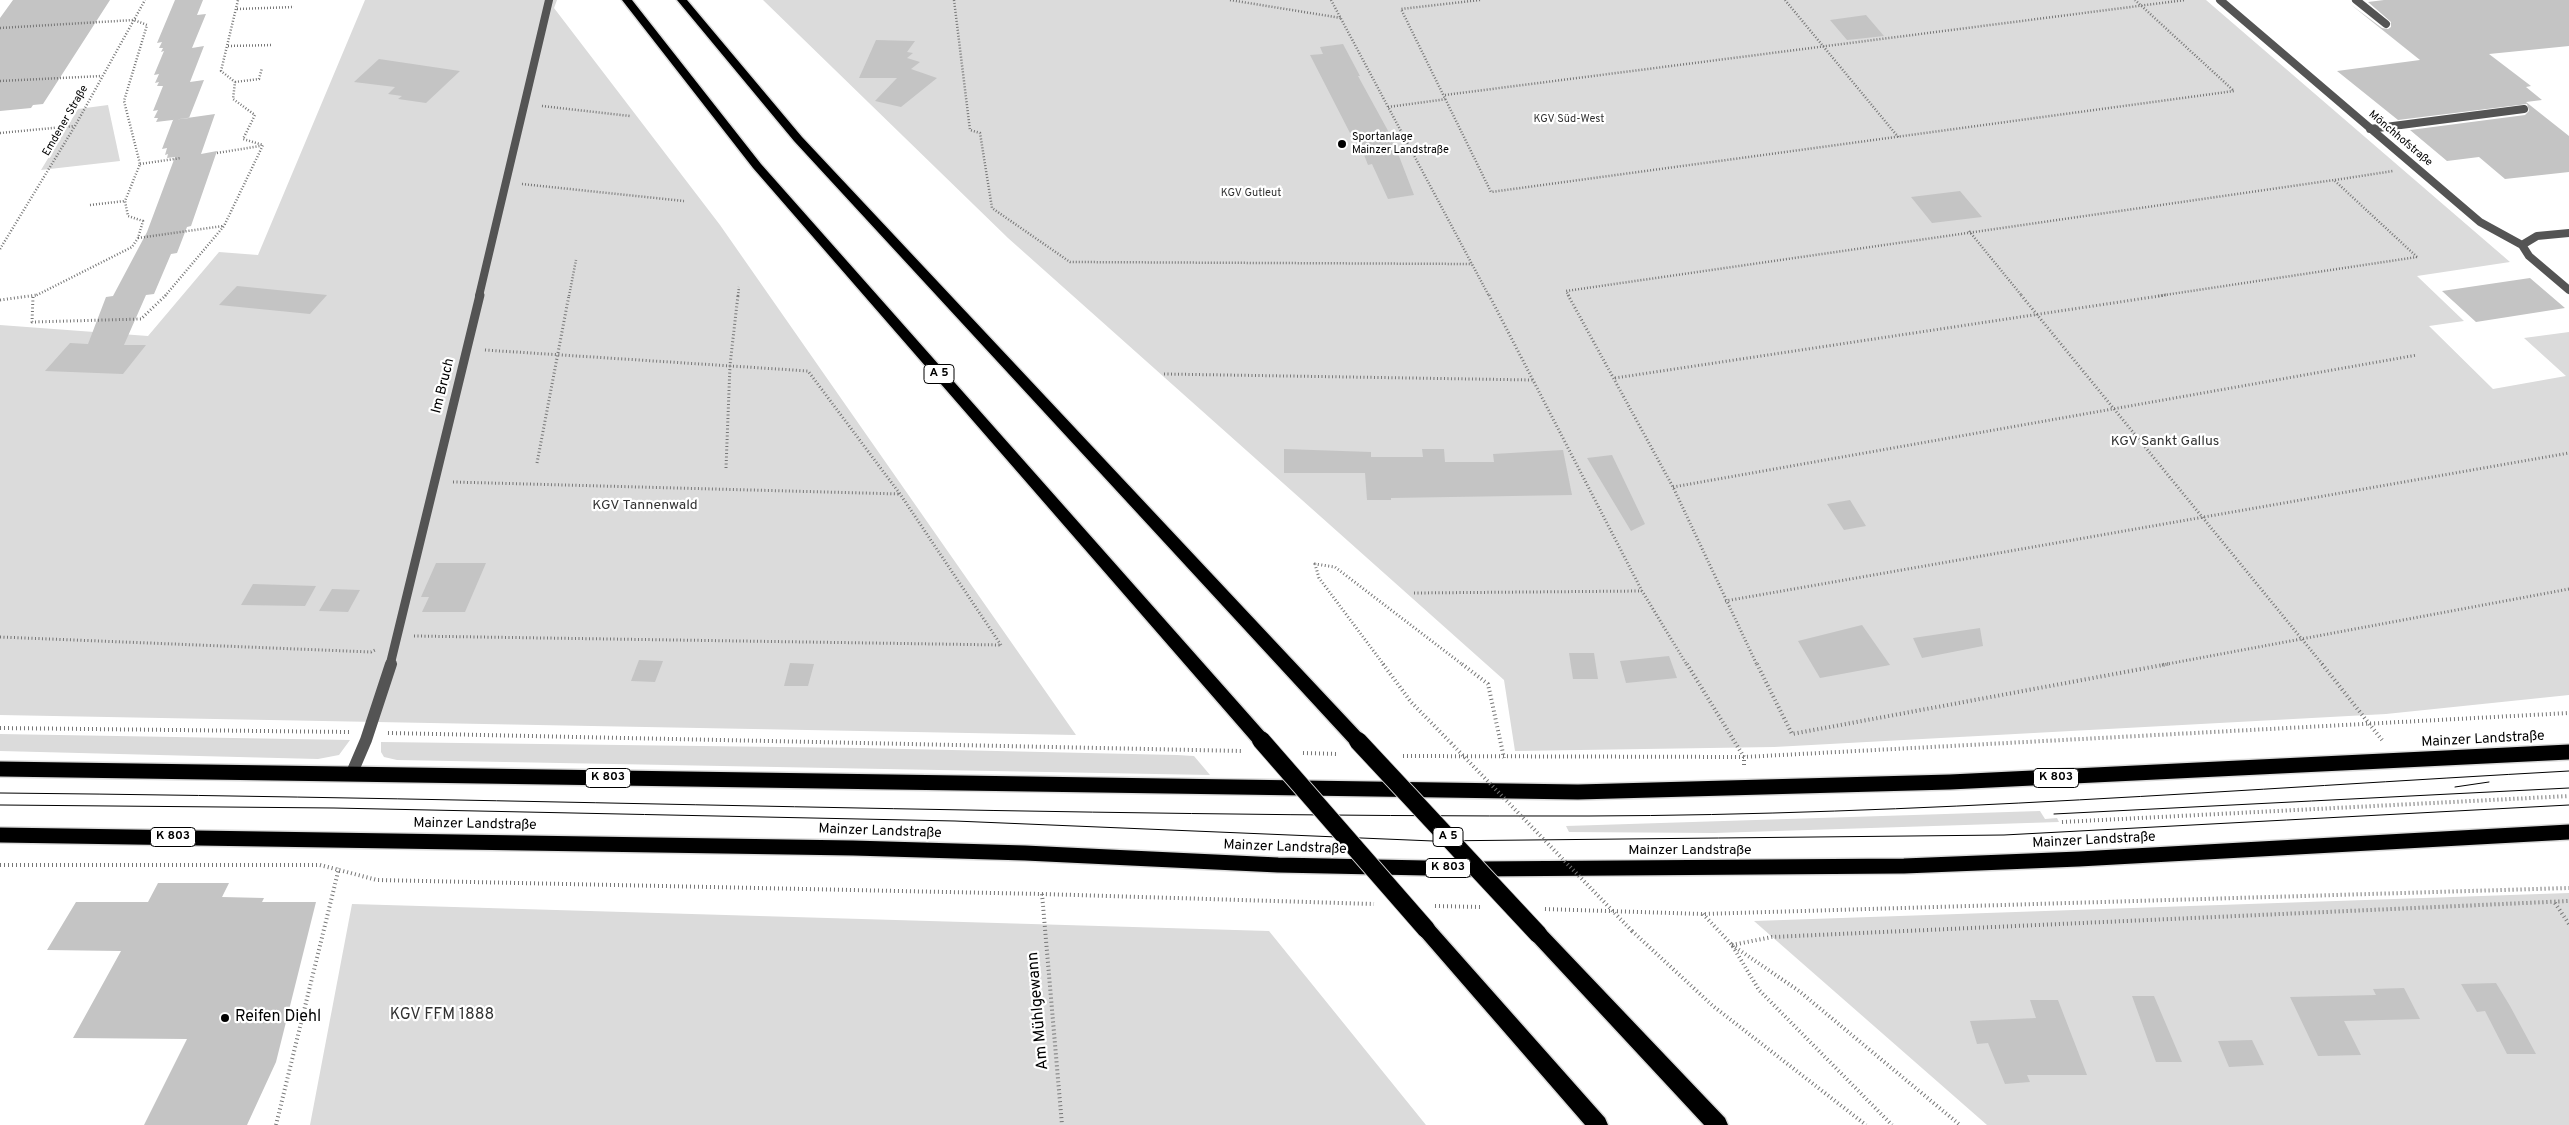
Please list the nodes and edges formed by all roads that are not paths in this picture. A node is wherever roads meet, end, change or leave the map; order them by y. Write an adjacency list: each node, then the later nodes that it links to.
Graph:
1 (548, 0): 14 (street, Im Bruch)
2 (627, 0): 17 (highway, A 5, bridge)
3 (682, 0): 18 (highway, A 5, bridge)
4 (2220, 0): 8 (street, Mönchhofstraße)
5 (2356, 0): 6 (street)
6 (2386, 24)
7 (2524, 109): 8 (street)
8 (2370, 128): 10 (street, Mönchhofstraße)
9 (2569, 233): 10 (street)
10 (2522, 245): 11 (street, Mönchhofstraße)
11 (2569, 290)
12 (2569, 752): 14 (main road, Mainzer Landstraße / K 803)
13 (0, 769): 14 (main road, Mainzer Landstraße / K 803)
14 (350, 774)
15 (2569, 832): 16 (main road, Mainzer Landstraße / K 803)
16 (0, 835)
17 (1598, 1125)
18 (1718, 1125)

